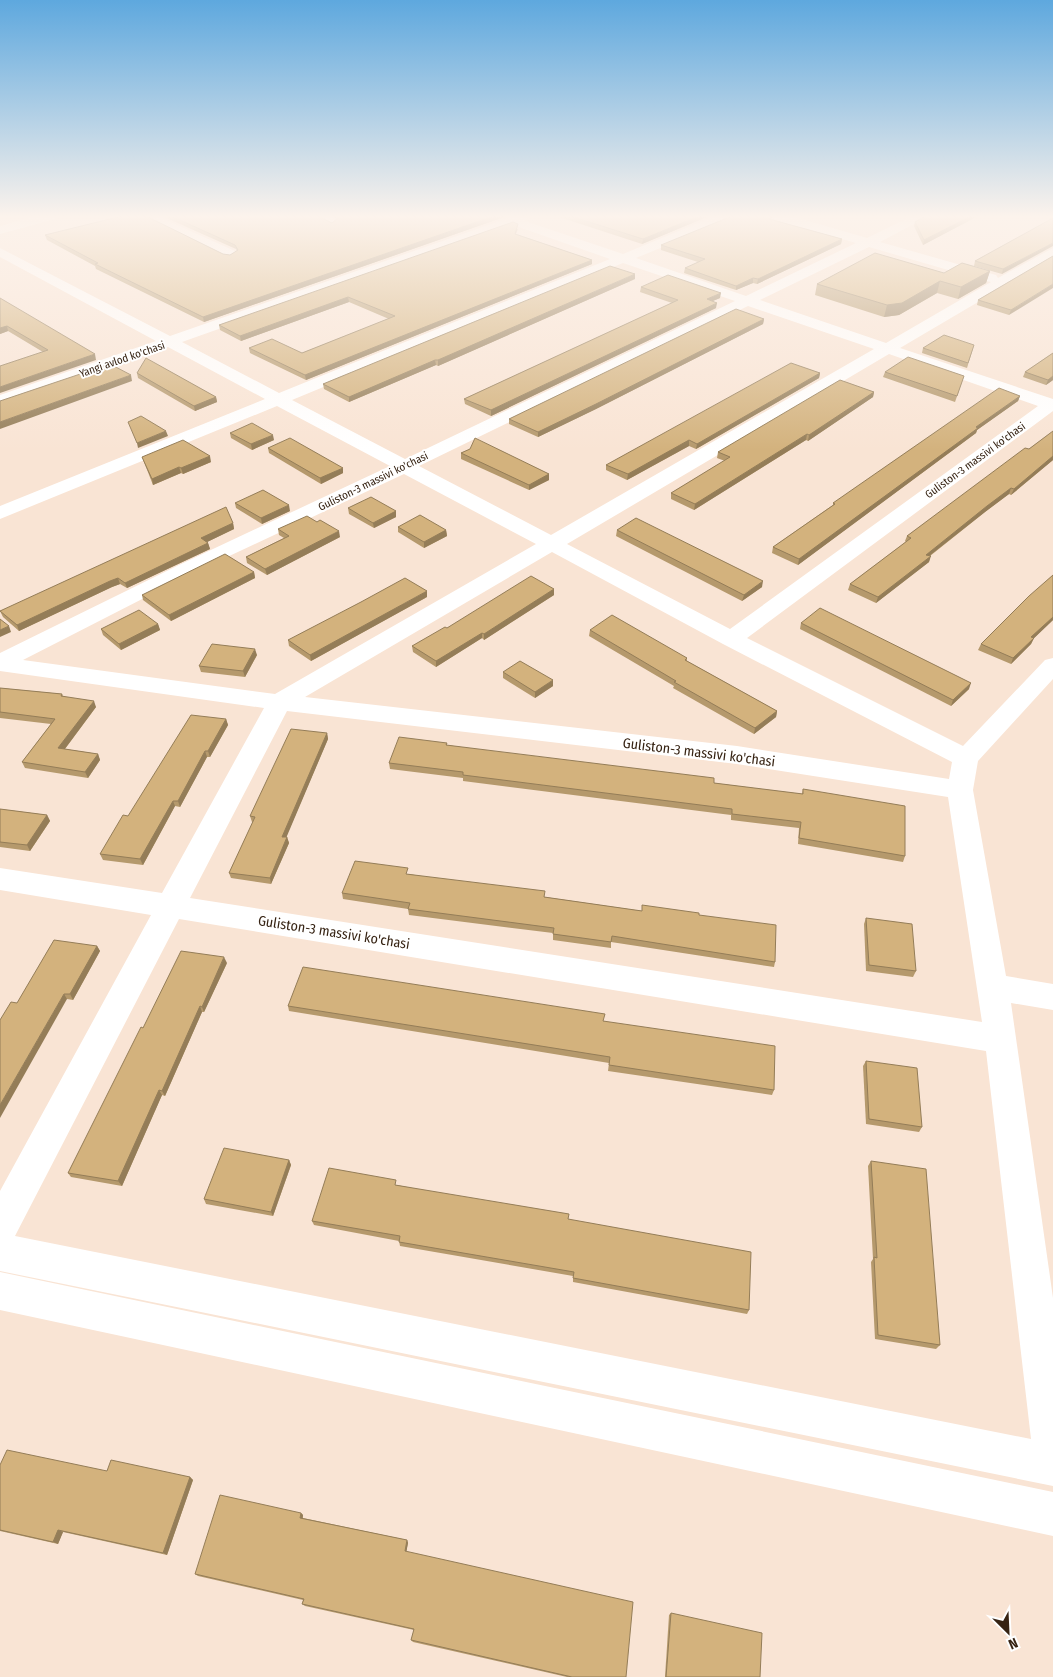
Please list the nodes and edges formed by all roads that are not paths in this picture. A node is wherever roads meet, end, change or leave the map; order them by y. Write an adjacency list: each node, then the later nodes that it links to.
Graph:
1 (80, 294): 8 (street)
2 (307, 294): 8 (street, Yangi avlod ko'chasi)
3 (536, 294): 10 (street)
4 (728, 294): 7 (street, Guliston-3 massivi ko'chasi)
5 (762, 294): 7 (street, Guliston-3 massivi ko'chasi)
6 (981, 294): 9 (street)
7 (748, 301): 9 (street, Guliston-3 massivi ko'chasi); 13 (street, Guliston-3 massivi ko'chasi)
8 (171, 342): 10 (street); 11 (street, Yangi avlod ko'chasi)
9 (888, 349): 12 (street, Guliston-3 massivi ko'chasi); 15 (street)
10 (278, 399): 13 (street); 14 (street)
11 (0, 402)
12 (1052, 405): 16 (street, Guliston-3 massivi ko'chasi)
13 (403, 466): 15 (street); 17 (street, Guliston-3 massivi ko'chasi)
14 (0, 513)
15 (550, 544): 16 (street); 19 (street)
16 (731, 639): 20 (street)
17 (0, 663): 19 (street, Guliston-3 massivi ko'chasi)
18 (1053, 665): 20 (street)
19 (279, 702): 20 (street, Guliston-3 massivi ko'chasi); 22 (street)
20 (963, 774): 23 (street)
21 (0, 879): 22 (street, Guliston-3 massivi ko'chasi)
22 (171, 906): 25 (street, Guliston-3 massivi ko'chasi); 26 (street)
23 (992, 987): 24 (street); 25 (street)
24 (1053, 996)
25 (1001, 1039): 29 (street)
26 (0, 1228)
27 (0, 1252): 30 (street)
28 (0, 1291): 31 (street)
29 (1053, 1450)
30 (1053, 1465)
31 (1053, 1514)

